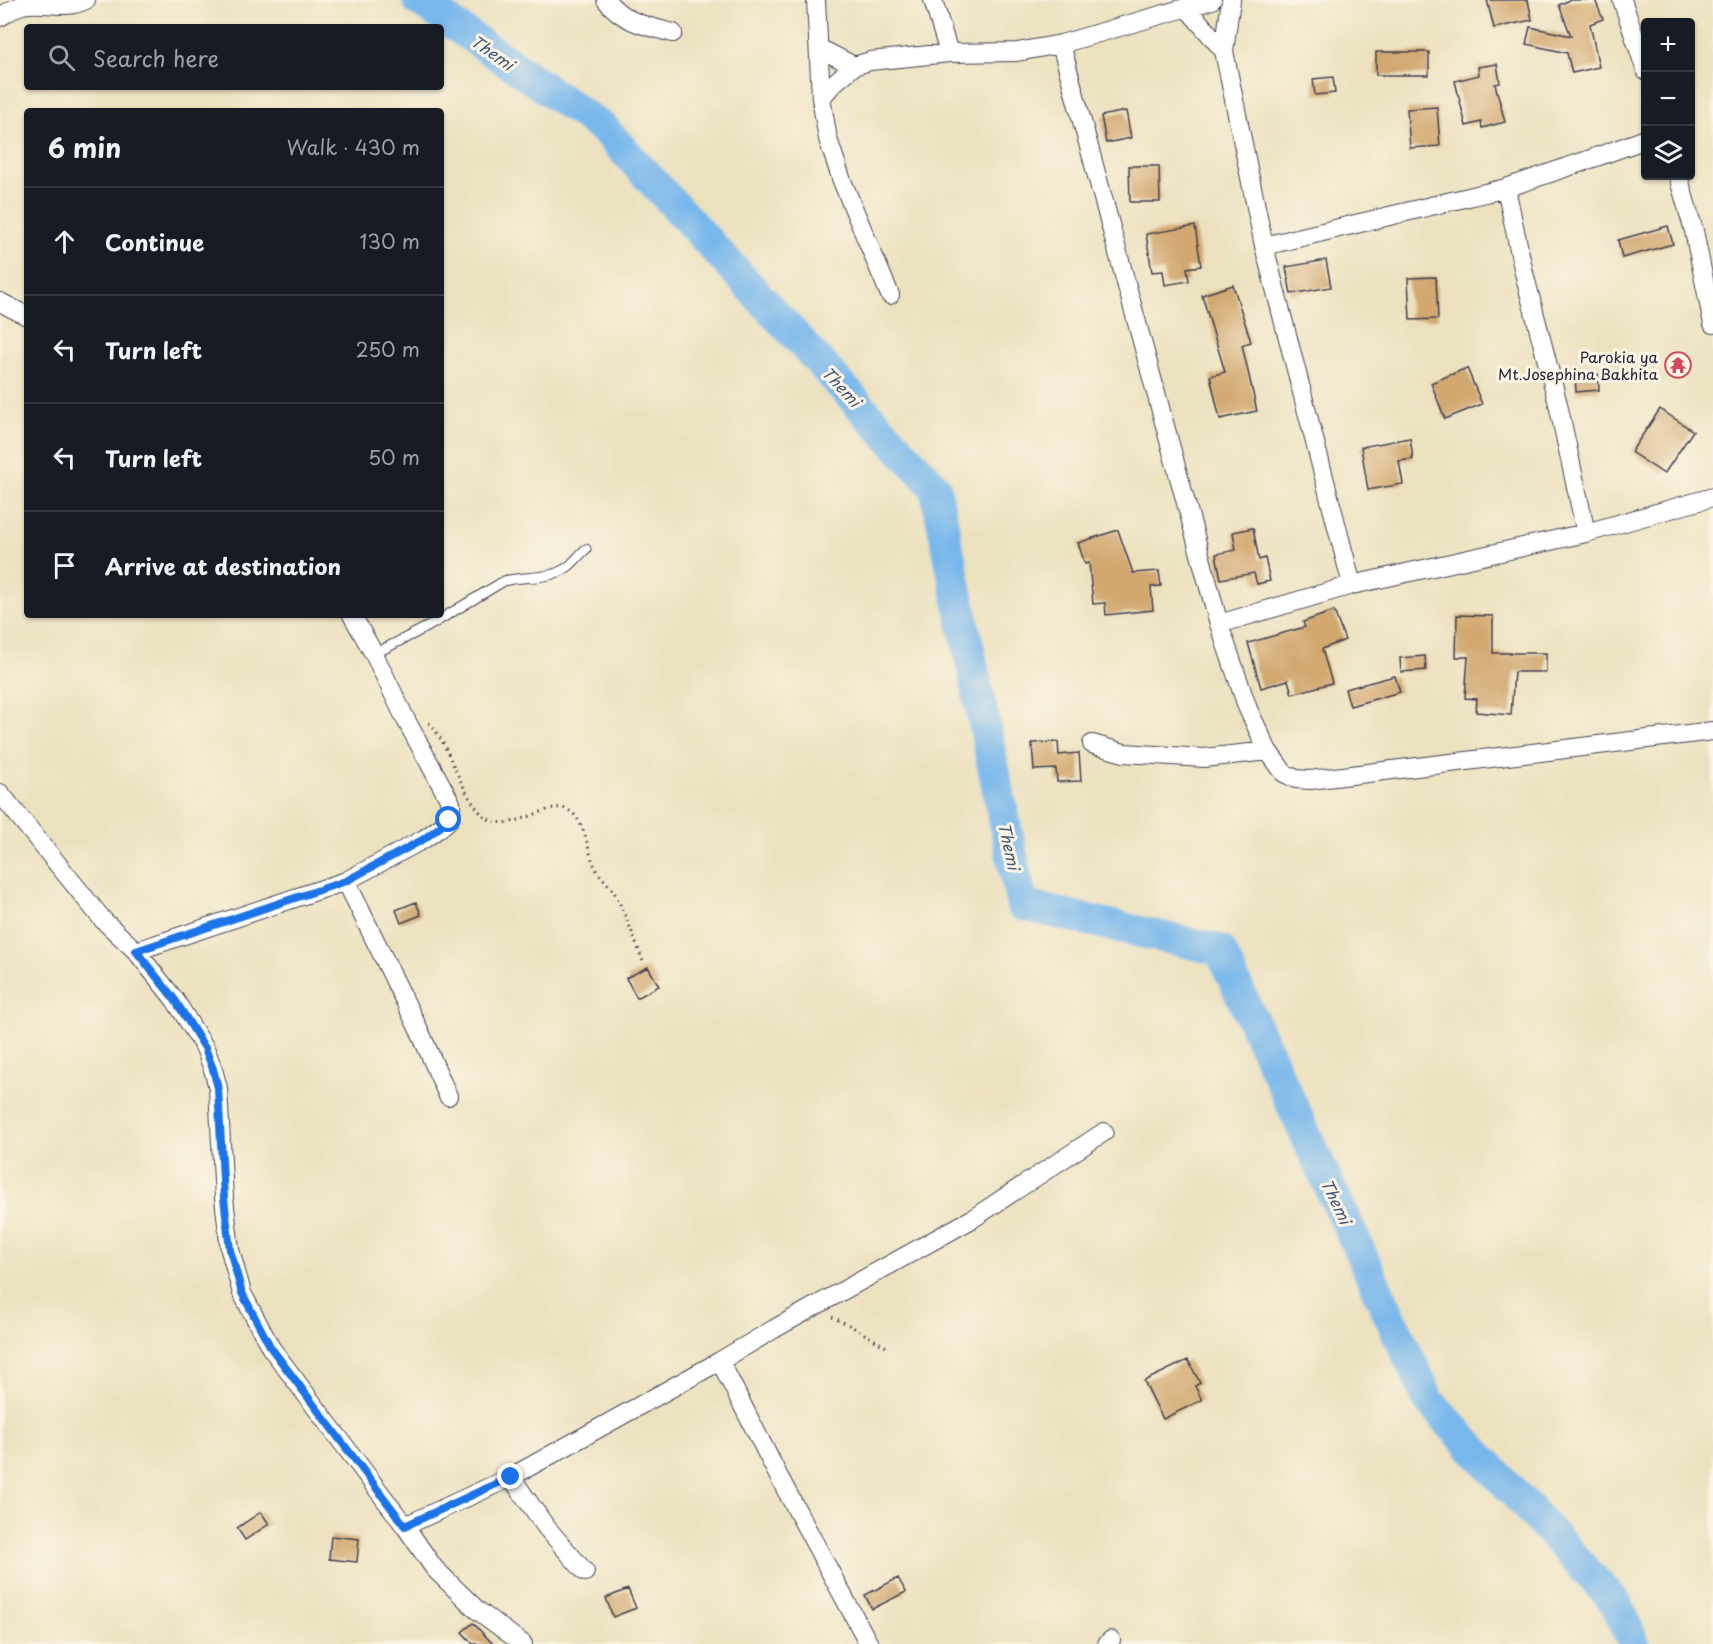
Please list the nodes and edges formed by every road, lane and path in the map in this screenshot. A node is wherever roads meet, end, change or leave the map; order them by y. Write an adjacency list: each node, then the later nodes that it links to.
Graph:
1 (86, 0): 9 (street)
2 (606, 0): 10 (street)
3 (816, 0): 12 (street)
4 (933, 0): 14 (street)
5 (1212, 0): 8 (street)
6 (1231, 0): 13 (street)
7 (1622, 0): 15 (street)
8 (1187, 8): 11 (street); 13 (street)
9 (0, 16)
10 (673, 33)
11 (1061, 44): 14 (street); 33 (street)
12 (819, 48): 16 (street); 17 (street)
13 (1224, 51): 21 (street)
14 (949, 53): 16 (street)
15 (1641, 56)
16 (854, 66): 17 (street)
17 (821, 98): 22 (street)
18 (1641, 141): 20 (street)
19 (1679, 180): 25 (street)
20 (1506, 188): 21 (street); 27 (street)
21 (1264, 246): 29 (street)
22 (890, 295)
23 (0, 302): 24 (street)
24 (24, 314)
25 (1713, 324)
26 (1713, 496): 27 (street)
27 (1586, 533): 29 (street)
28 (586, 549): 30 (lane)
29 (1352, 585): 33 (street)
30 (444, 617)
31 (354, 618): 34 (street)
32 (442, 618): 34 (lane)
33 (1219, 624): 38 (street)
34 (374, 654): 35 (street)
35 (406, 720): 40 (street); 42 (path)
36 (1713, 731): 38 (street)
37 (1092, 744): 38 (street)
38 (1268, 751)
39 (0, 793): 41 (street)
40 (346, 881): 41 (street); 43 (street)
41 (136, 951): 49 (street)
42 (644, 964)
43 (448, 1096)
44 (1104, 1132): 45 (street)
45 (810, 1310): 46 (path); 47 (street)
46 (888, 1348)
47 (720, 1361): 48 (street); 52 (street)
48 (511, 1477): 49 (street); 50 (street)
49 (405, 1526): 51 (street)
50 (585, 1572)
51 (523, 1644)
52 (869, 1644)

